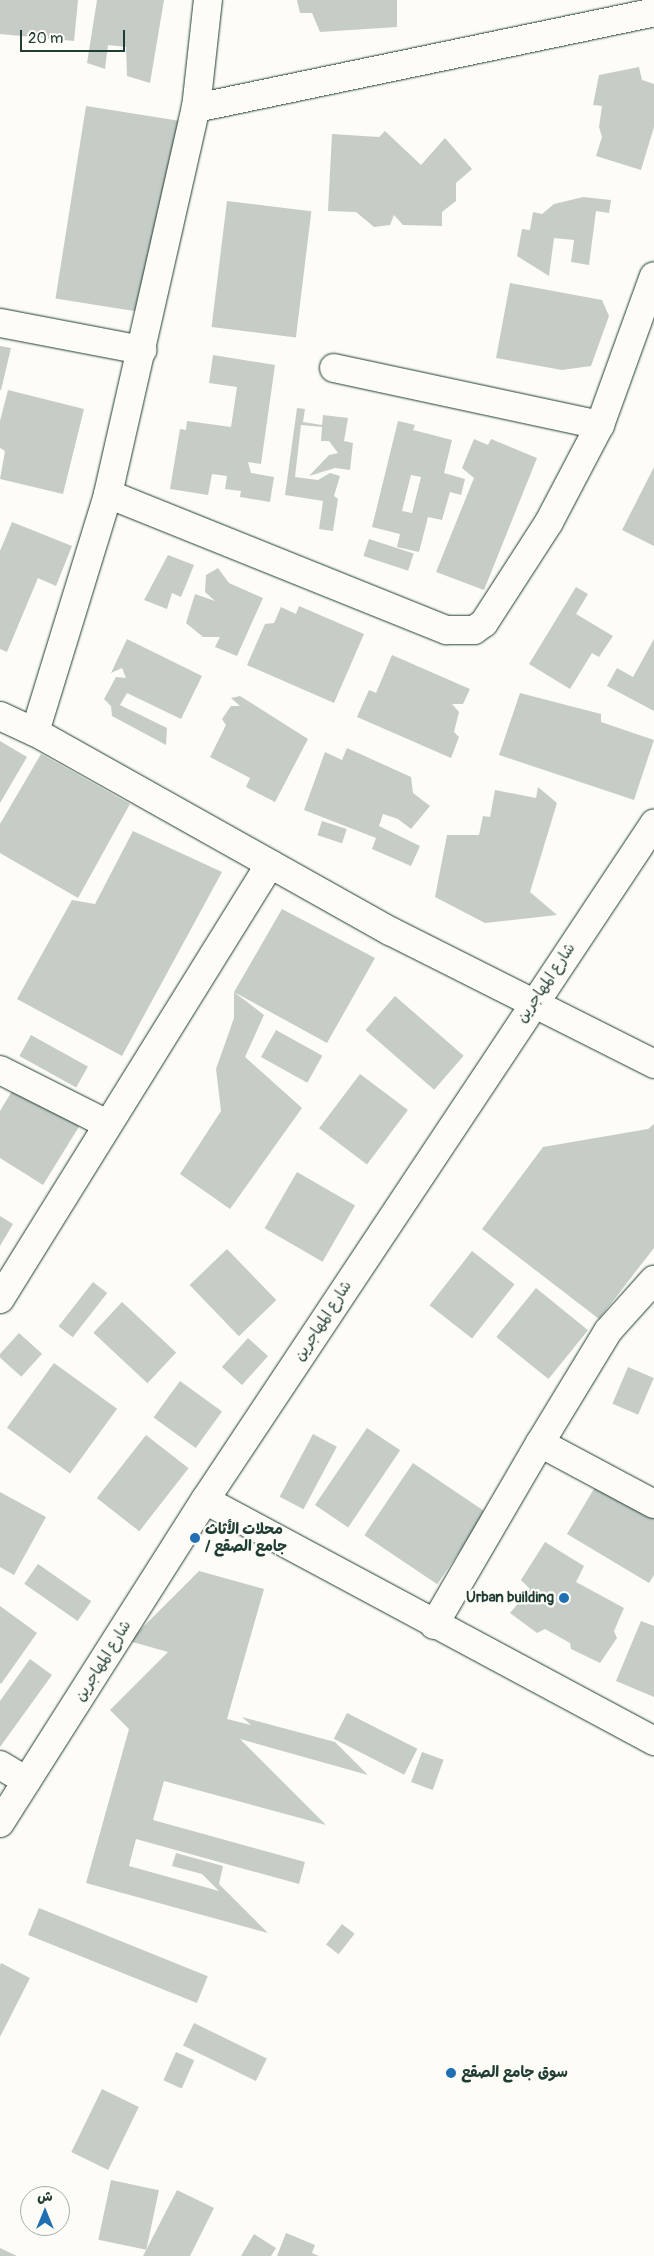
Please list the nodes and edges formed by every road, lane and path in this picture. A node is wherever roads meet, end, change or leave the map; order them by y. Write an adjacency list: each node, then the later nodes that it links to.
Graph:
1 (208, 0): 3 (street)
2 (644, 9): 3 (street)
3 (196, 108): 6 (street)
4 (654, 276): 8 (street)
5 (0, 323): 6 (street)
6 (142, 350): 9 (street)
7 (334, 368): 8 (street)
8 (600, 425): 9 (street)
9 (108, 494): 11 (street)
10 (0, 716): 11 (street)
11 (34, 732): 13 (street)
12 (654, 824): 14 (street, شارع المهاجرين)
13 (270, 864): 14 (street); 17 (street)
14 (534, 1000): 15 (street); 21 (street, شارع المهاجرين)
15 (654, 1064)
16 (0, 1070): 17 (street)
17 (107, 1124): 19 (street)
18 (654, 1280): 20 (street)
19 (0, 1299)
20 (540, 1443): 22 (street); 23 (street)
21 (205, 1500): 23 (street); 26 (street, شارع المهاجرين)
22 (654, 1504)
23 (434, 1625): 24 (street)
24 (654, 1741)
25 (0, 1765): 26 (street)
26 (27, 1781): 27 (street, شارع المهاجرين)
27 (0, 1823)

